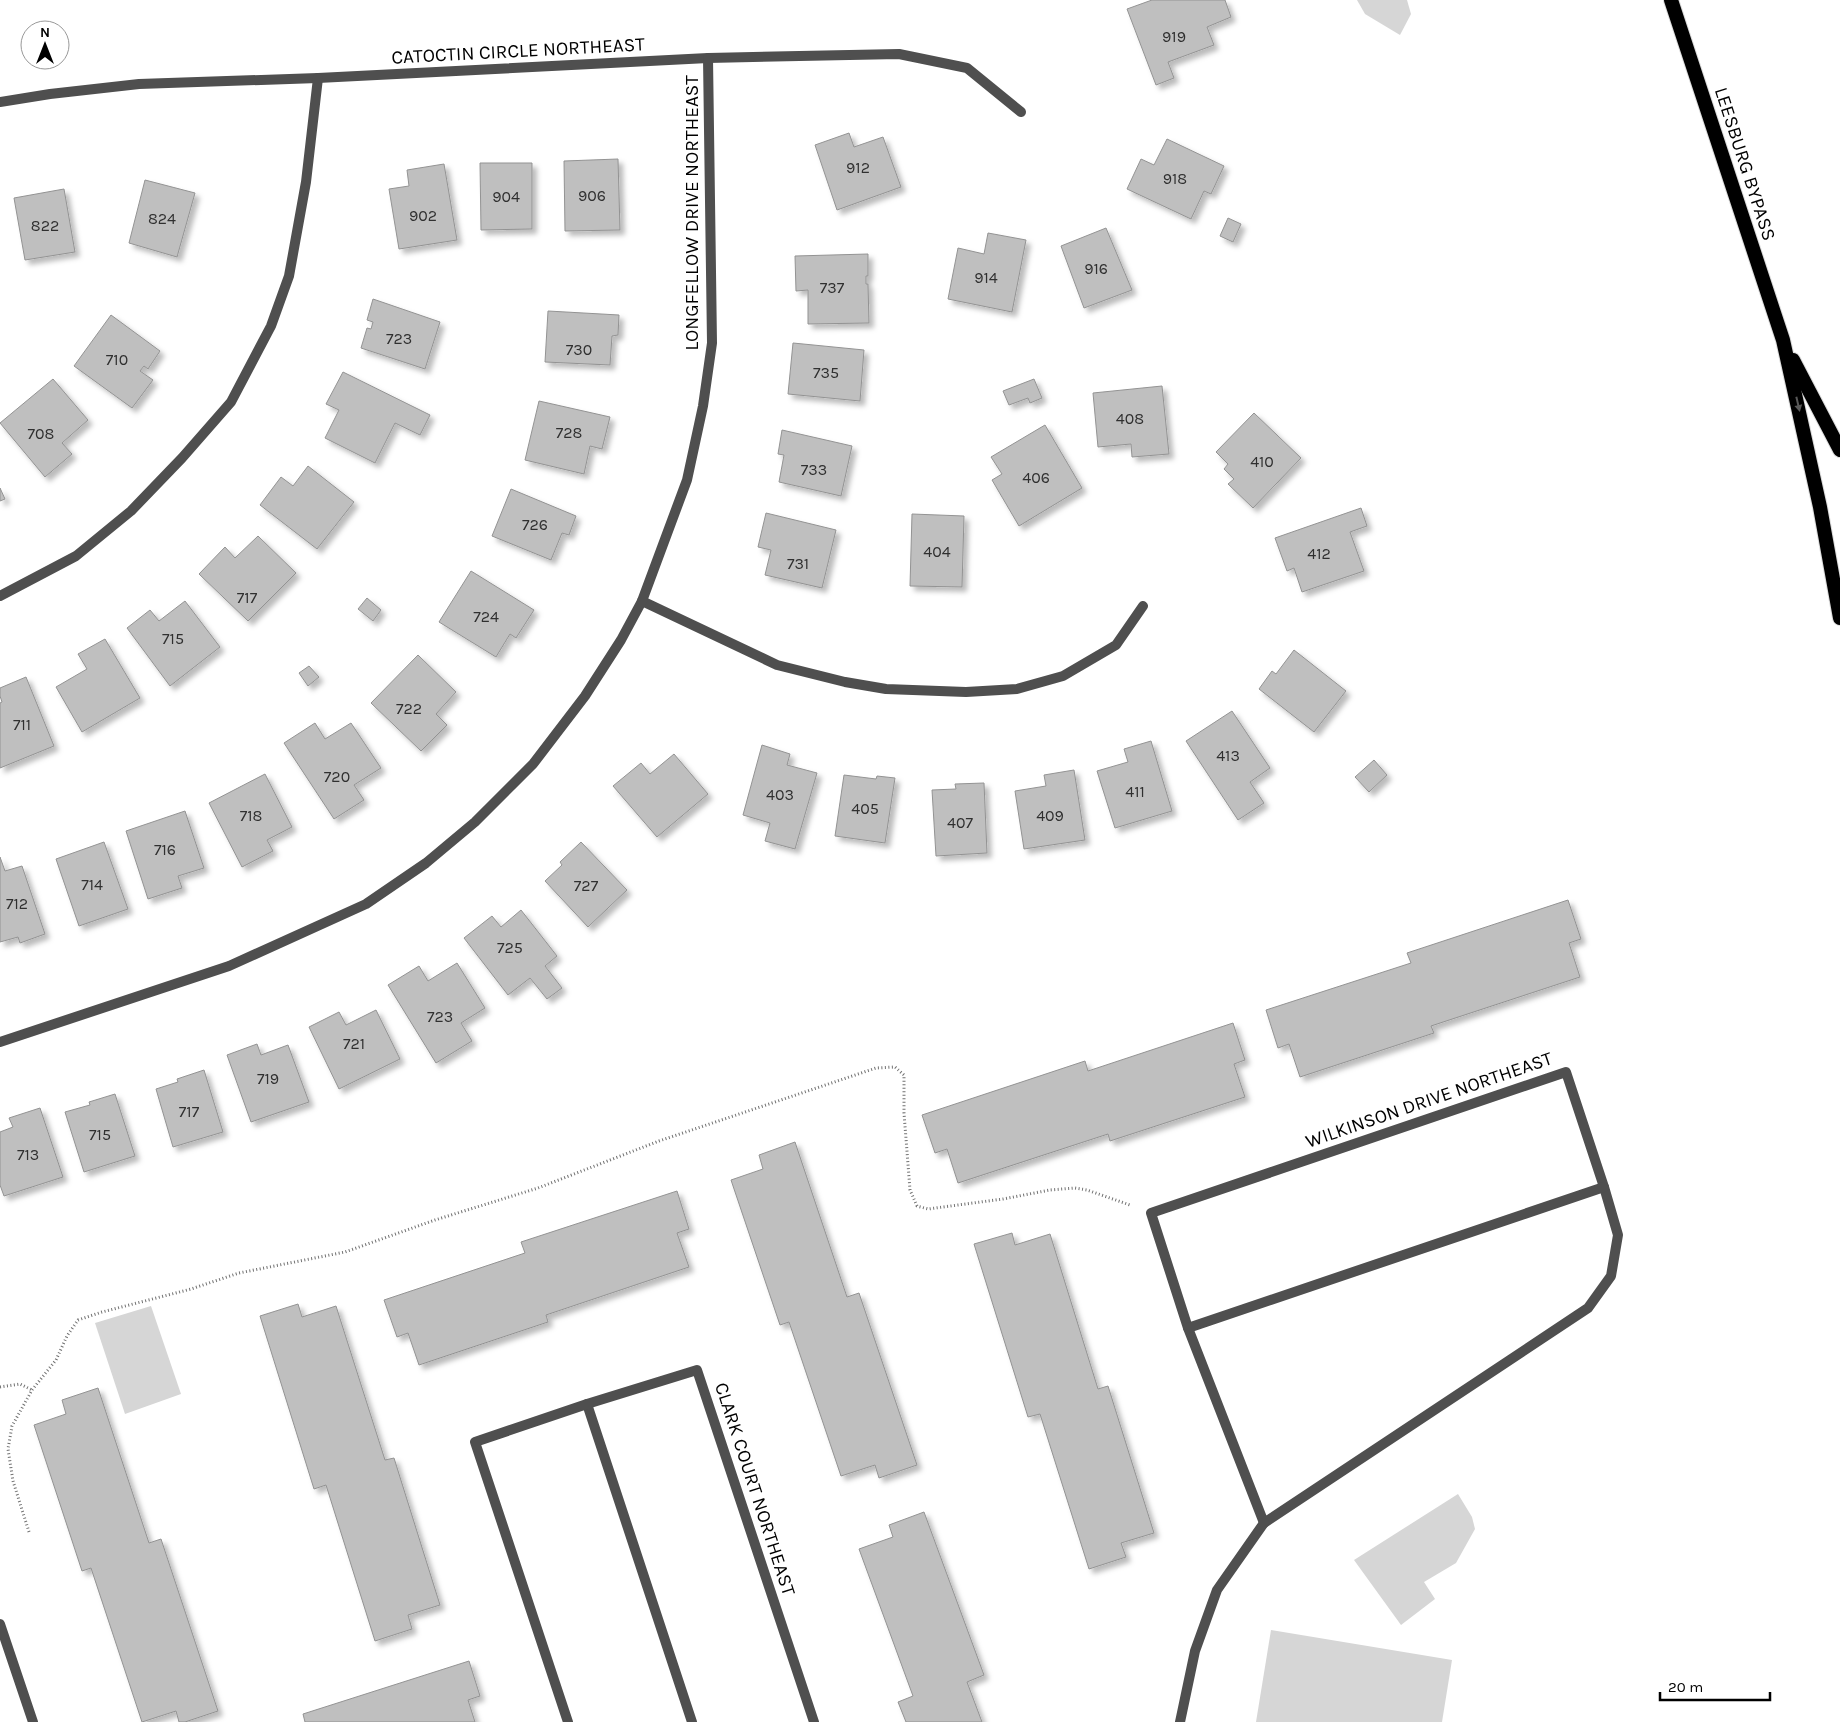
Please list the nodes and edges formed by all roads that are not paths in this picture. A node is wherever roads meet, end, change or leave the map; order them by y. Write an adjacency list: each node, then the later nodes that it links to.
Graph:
1 (1672, 0): 6 (highway, LEESBURG BYPASS)
2 (708, 58): 3 (street, CATOCTIN CIRCLE NORTHEAST); 5 (street, CATOCTIN CIRCLE NORTHEAST); 9 (street, LONGFELLOW DRIVE NORTHEAST)
3 (318, 78): 4 (street, CATOCTIN CIRCLE NORTHEAST); 8 (street)
4 (0, 102)
5 (1022, 112)
6 (1782, 340): 7 (highway, LEESBURG BYPASS); 11 (highway, LEESBURG BYPASS, one-way to 11)
7 (1840, 450)
8 (0, 596)
9 (642, 601): 10 (street); 12 (street, LONGFELLOW DRIVE NORTHEAST)
10 (1143, 606)
11 (1840, 618)
12 (0, 1042)
13 (1604, 1187): 14 (street); 14 (street, WILKINSON DRIVE NORTHEAST); 16 (street, WILKINSON DRIVE NORTHEAST)
14 (1188, 1328): 16 (street)
15 (587, 1404): 19 (street, CLARK COURT NORTHEAST); 20 (street); 21 (street, CLARK COURT NORTHEAST)
16 (1264, 1523): 22 (street, WILKINSON DRIVE NORTHEAST)
17 (0, 1624): 18 (street)
18 (33, 1722)
19 (568, 1722)
20 (692, 1722)
21 (814, 1722)
22 (1180, 1722)

